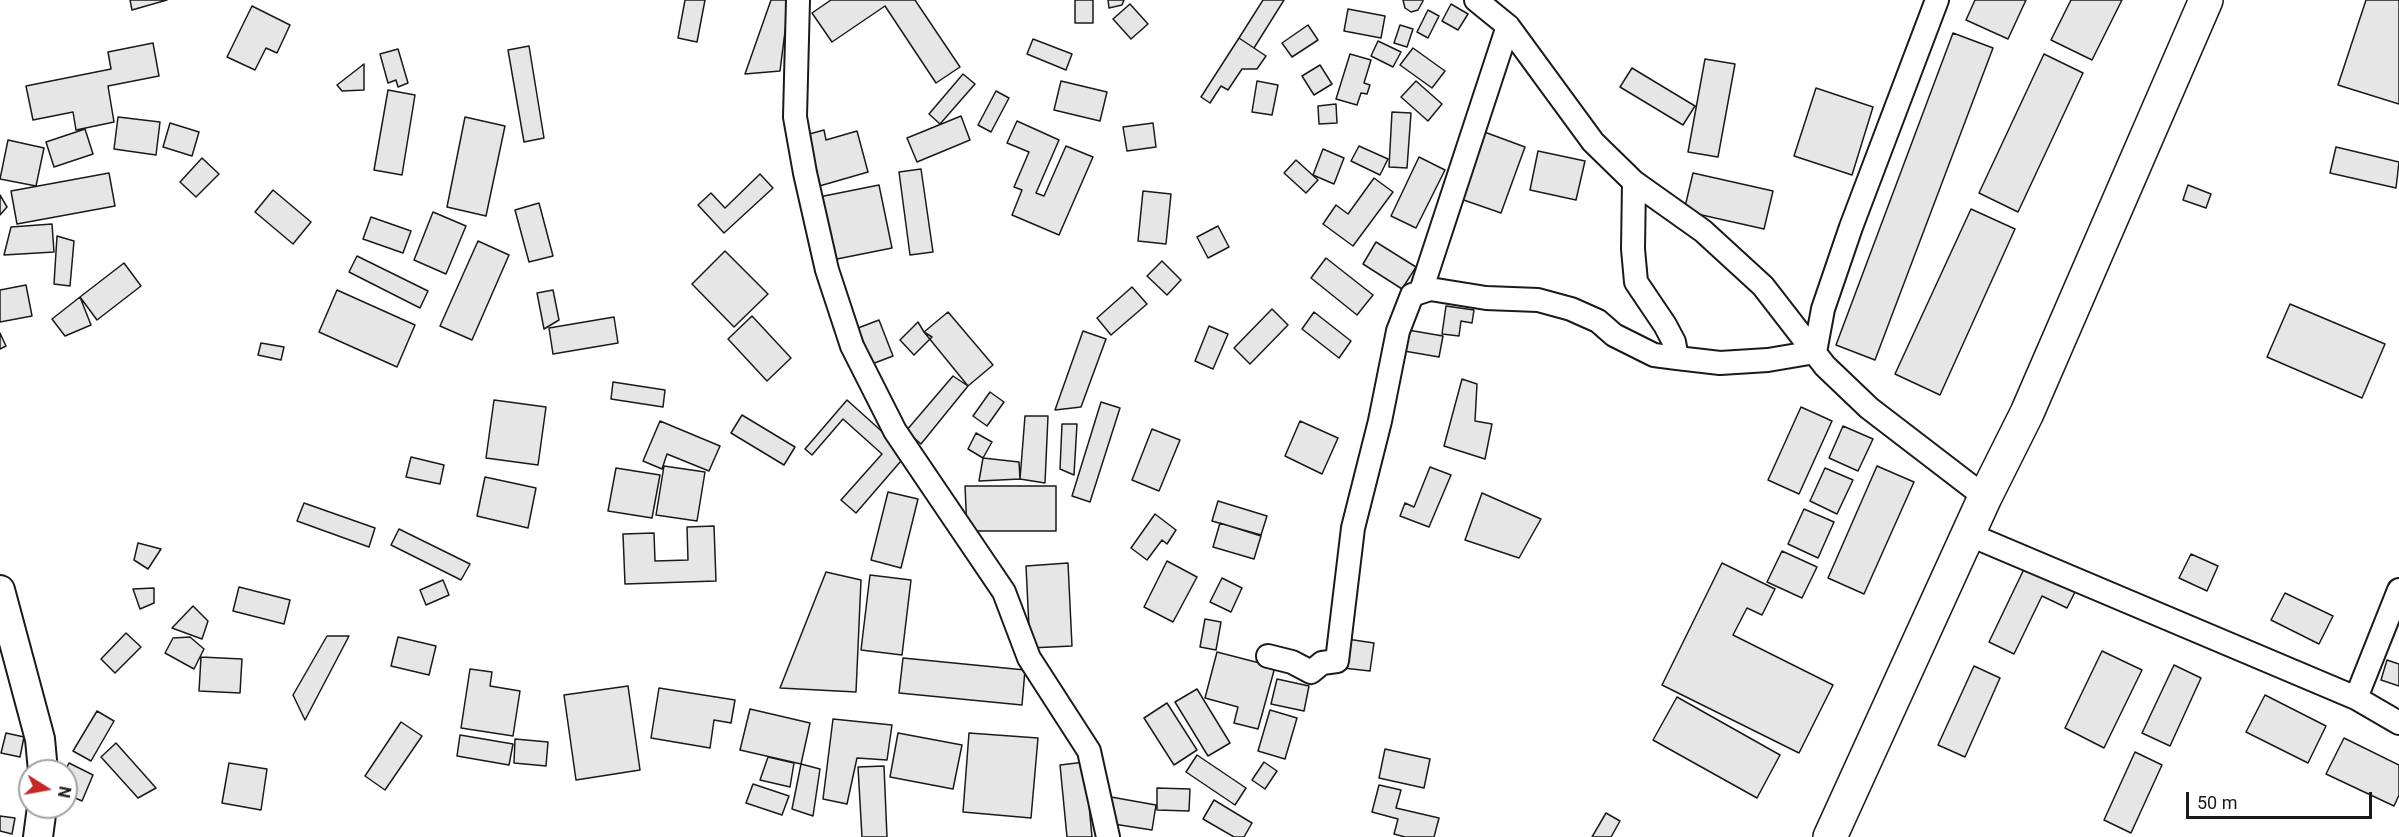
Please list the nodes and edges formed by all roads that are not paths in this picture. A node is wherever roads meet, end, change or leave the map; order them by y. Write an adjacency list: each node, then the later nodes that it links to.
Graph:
1 (798, 0): 20 (street)
2 (1476, 0): 5 (street)
3 (1938, 0): 8 (street)
4 (2206, 0): 10 (highway)
5 (1508, 26): 6 (street); 7 (street)
6 (1634, 182): 8 (street); 9 (street)
7 (1421, 291): 9 (street); 14 (street)
8 (1815, 352): 9 (street); 10 (street)
9 (1677, 358)
10 (1985, 497): 11 (highway)
11 (1968, 534): 15 (street); 21 (highway)
12 (0, 590): 17 (street)
13 (2399, 590): 15 (street)
14 (1268, 656)
15 (2356, 698): 16 (street)
16 (2399, 723)
17 (42, 759)
18 (40, 819): 19 (street)
19 (38, 837)
20 (1108, 837)
21 (1830, 837)

